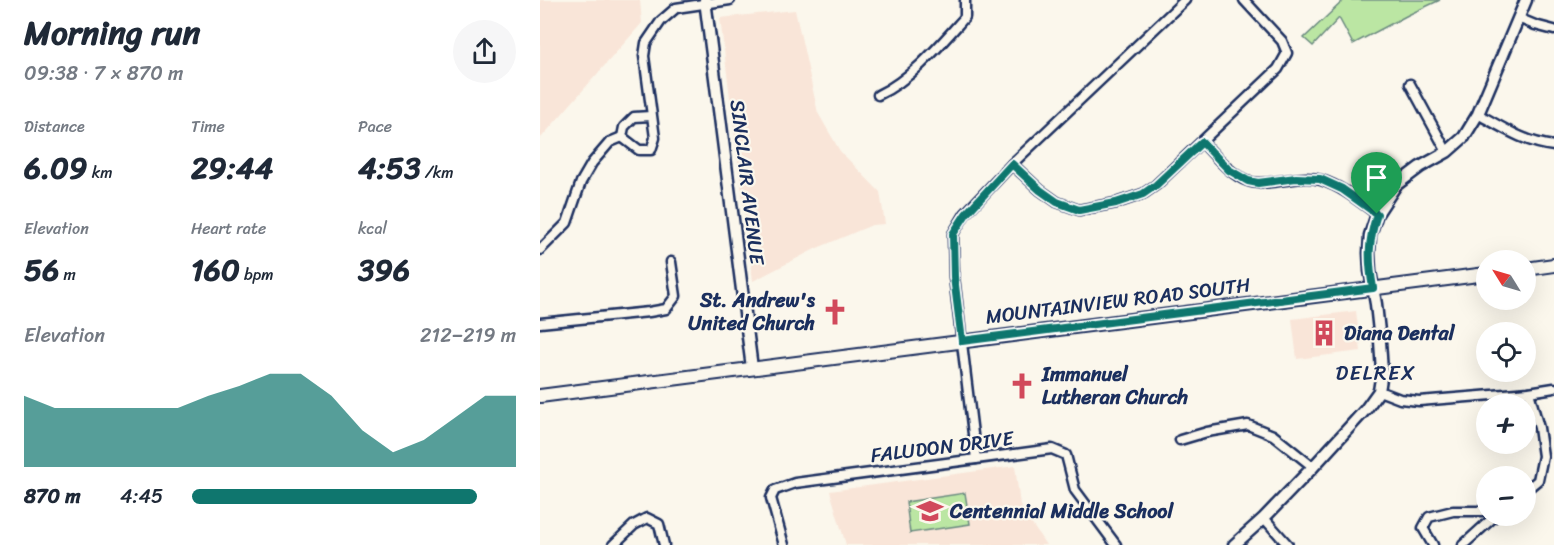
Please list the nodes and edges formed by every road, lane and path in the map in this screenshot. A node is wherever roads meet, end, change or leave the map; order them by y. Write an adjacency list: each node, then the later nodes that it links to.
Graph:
1 (730, 0): 6 (street)
2 (965, 0): 10 (street)
3 (1185, 0): 17 (street)
4 (1244, 0): 14 (street)
5 (1526, 0): 7 (street)
6 (706, 2): 12 (street); 27 (street, SINCLAIR AVENUE)
7 (1518, 18): 8 (street); 11 (street)
8 (1554, 30)
9 (1410, 84): 16 (street)
10 (878, 95)
11 (1479, 114): 15 (street); 16 (street)
12 (651, 116): 13 (street); 13 (street)
13 (622, 137): 19 (street)
14 (1202, 142): 17 (street); 18 (street)
15 (1554, 146)
16 (1447, 152): 18 (street)
17 (1012, 164): 26 (street)
18 (1377, 214): 24 (street)
19 (540, 250)
20 (671, 262): 25 (street)
21 (1554, 265): 22 (main road)
22 (1536, 268)
23 (1476, 275): 24 (main road, MOUNTAINVIEW ROAD SOUTH)
24 (1373, 288): 26 (main road, MOUNTAINVIEW ROAD SOUTH); 29 (street)
25 (540, 322)
26 (962, 341): 27 (main road, MOUNTAINVIEW ROAD SOUTH); 33 (street)
27 (752, 368): 31 (main road, MOUNTAINVIEW ROAD SOUTH)
28 (1554, 388): 30 (street)
29 (1378, 391): 30 (street); 34 (street)
30 (1529, 392): 35 (street)
31 (540, 396)
32 (1180, 440): 34 (street)
33 (976, 459): 41 (street, FALUDON DRIVE); 42 (street, FALUDON DRIVE)
34 (1313, 467): 37 (street)
35 (1536, 482)
36 (1476, 511): 45 (street)
37 (1264, 518): 43 (street); 44 (street)
38 (1484, 526): 46 (street)
39 (613, 545): 40 (street)
40 (664, 545)
41 (784, 545)
42 (1116, 545)
43 (1234, 545)
44 (1288, 545)
45 (1433, 545)
46 (1463, 545)

